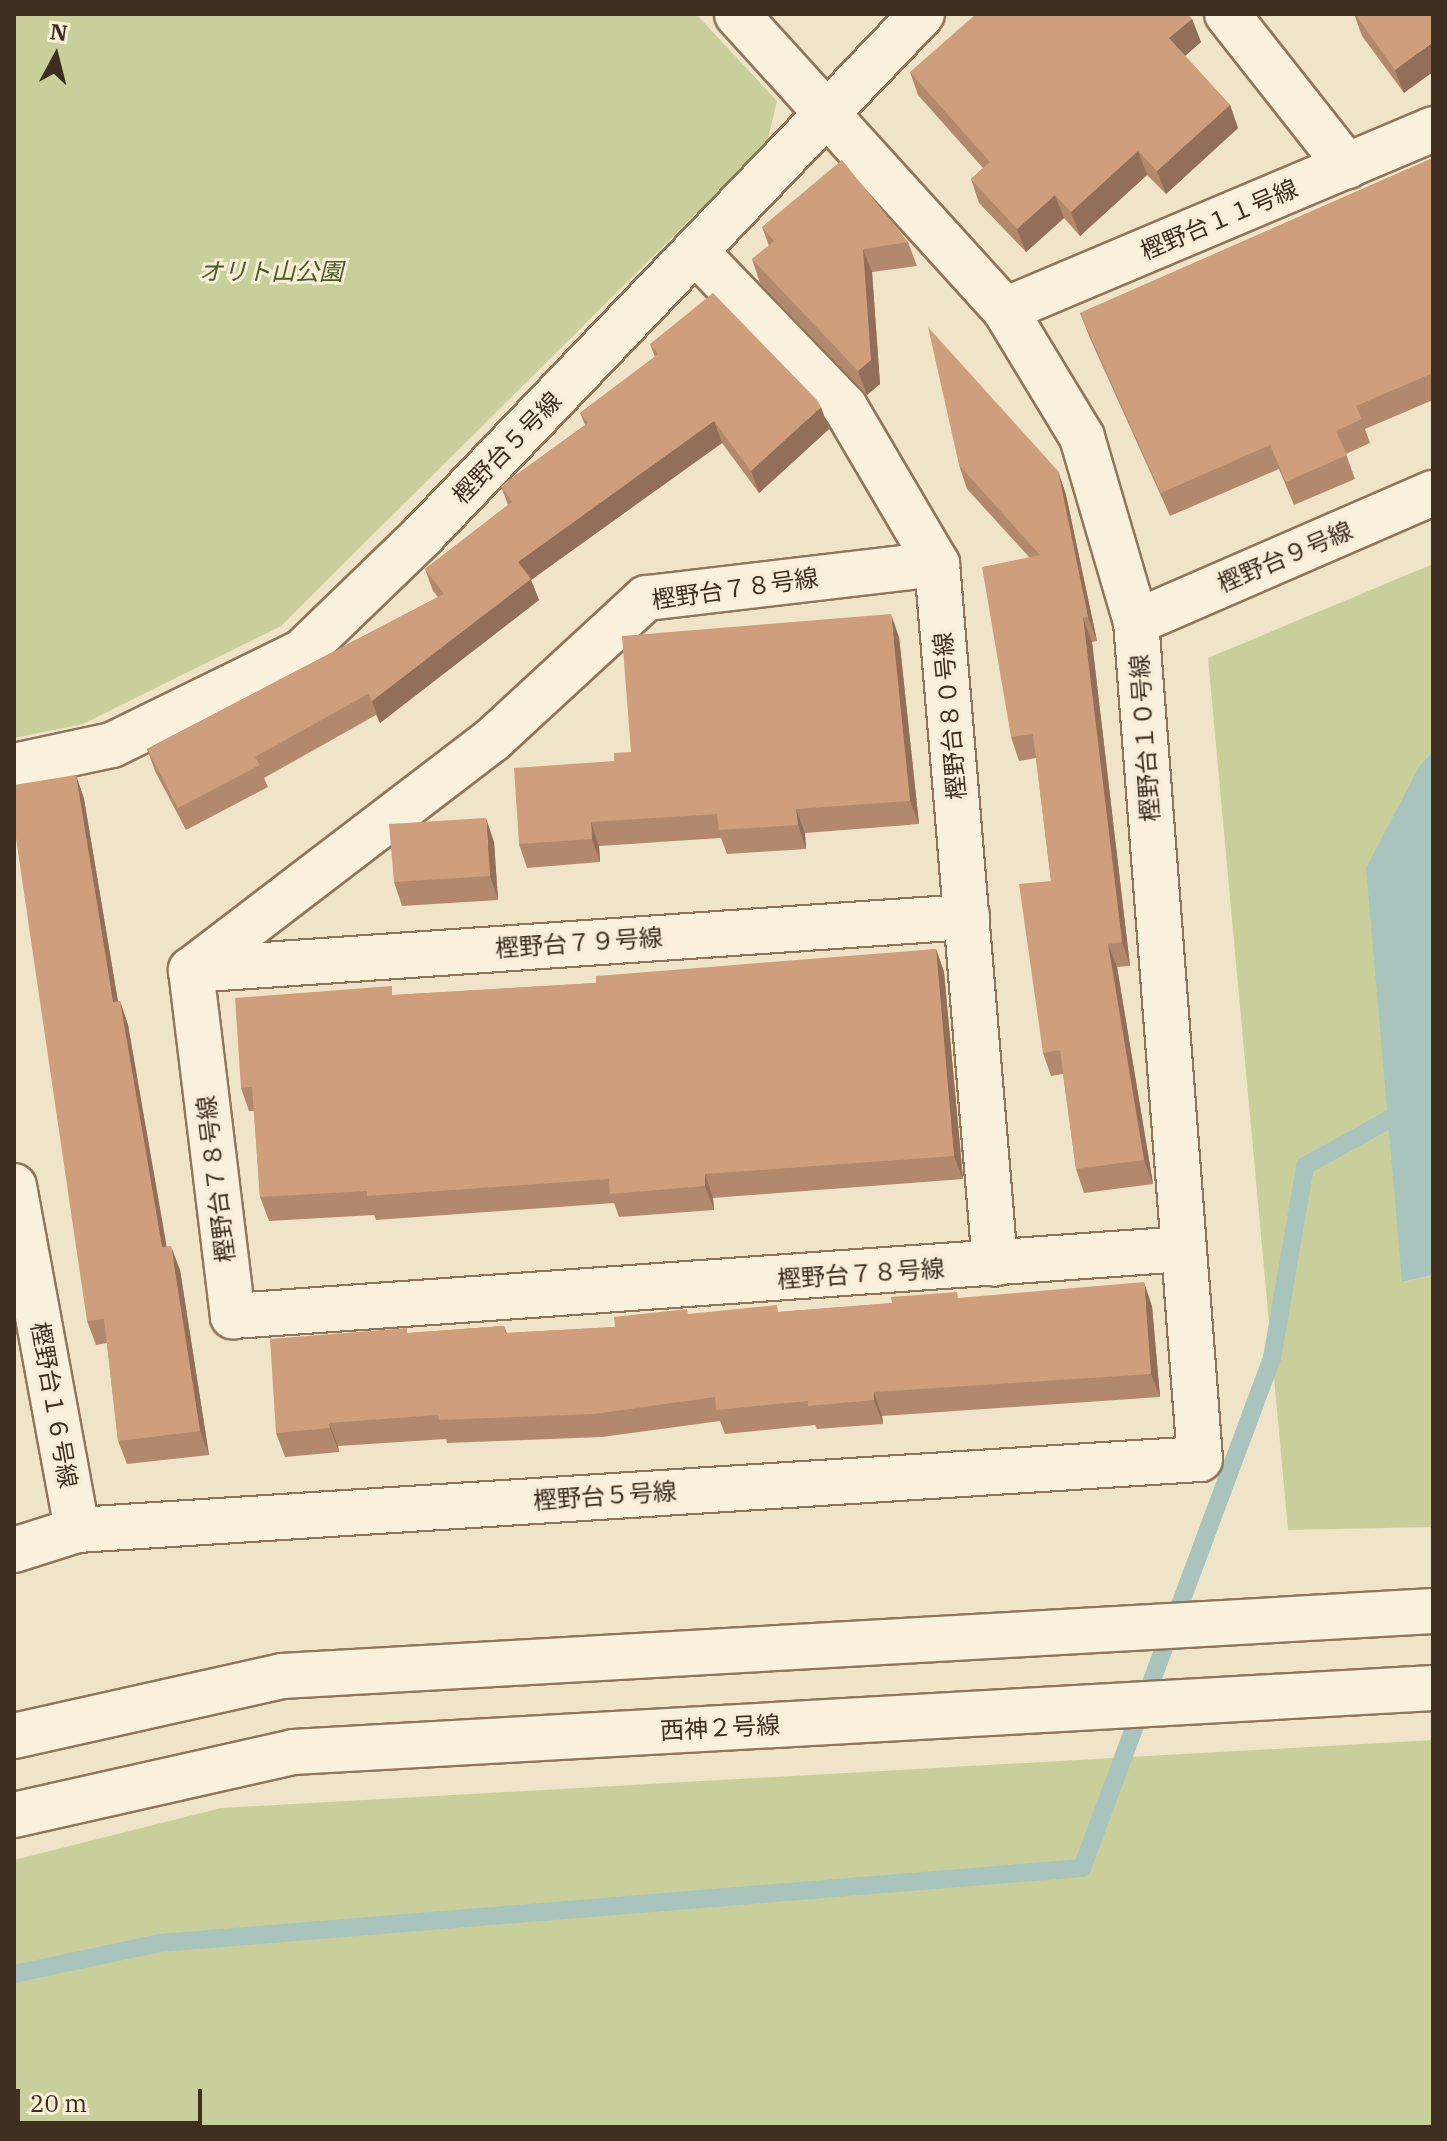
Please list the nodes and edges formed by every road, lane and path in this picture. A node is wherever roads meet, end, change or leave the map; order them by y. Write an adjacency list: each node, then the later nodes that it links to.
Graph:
1 (737, 14): 4 (street, 樫野台１０号線)
2 (922, 14): 4 (street, 樫野台５号線)
3 (1227, 14): 6 (street)
4 (828, 113): 7 (street, 樫野台５号線); 8 (street, 樫野台１０号線)
5 (1433, 129): 6 (street, 樫野台１１号線)
6 (1347, 166): 8 (street, 樫野台１１号線)
7 (695, 251): 10 (street, 樫野台８０号線); 12 (street, 樫野台５号線)
8 (1005, 310): 11 (street, 樫野台１０号線)
9 (1433, 493): 11 (street, 樫野台９号線)
10 (937, 564): 13 (street, 樫野台８０号線); 14 (street, 樫野台７８号線)
11 (1136, 622): 16 (street, 樫野台１０号線)
12 (14, 766)
13 (967, 917): 14 (street, 樫野台７９号線); 17 (street, 樫野台８０号線)
14 (191, 970): 17 (street, 樫野台７８号線)
15 (14, 1186): 19 (street, 樫野台１６号線)
16 (1184, 1249): 17 (street, 樫野台７８号線); 18 (street, 樫野台１０号線)
17 (995, 1264)
18 (1200, 1459): 19 (street, 樫野台５号線)
19 (77, 1530): 20 (street, 樫野台５号線)
20 (14, 1550)
21 (1433, 1611): 23 (street)
22 (1433, 1688): 24 (street, 西神２号線)
23 (14, 1736)
24 (14, 1815)

